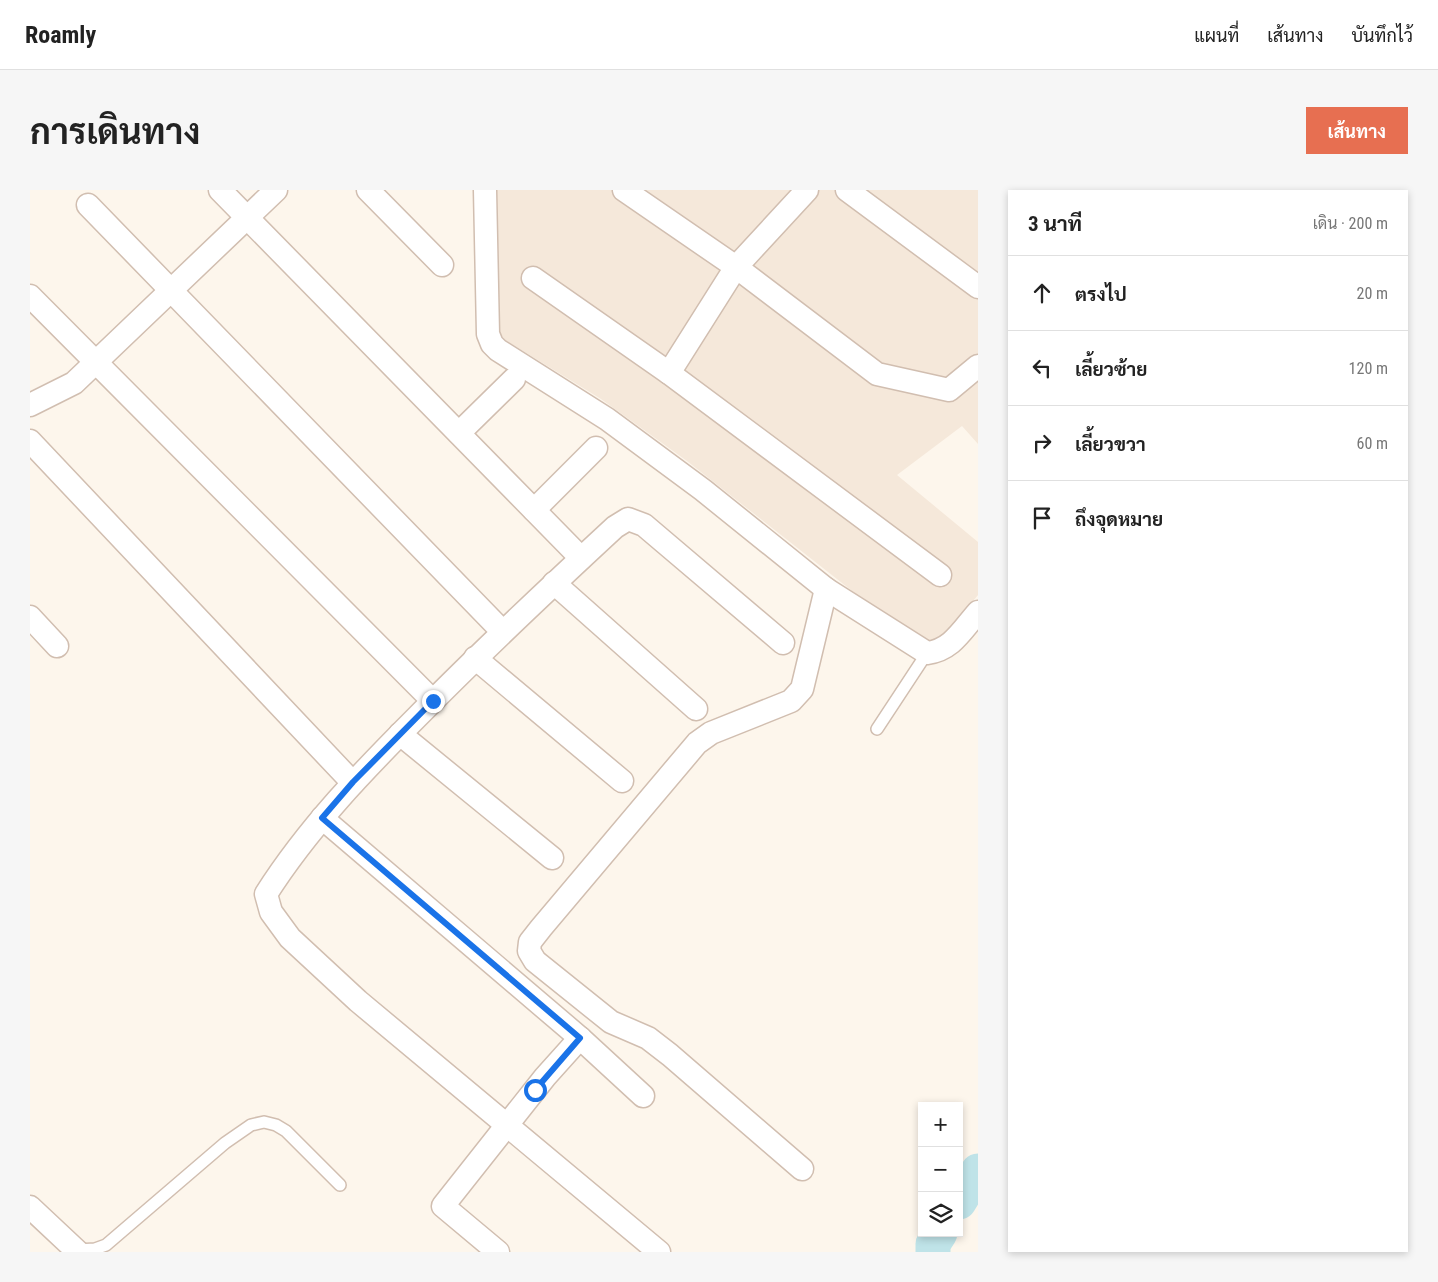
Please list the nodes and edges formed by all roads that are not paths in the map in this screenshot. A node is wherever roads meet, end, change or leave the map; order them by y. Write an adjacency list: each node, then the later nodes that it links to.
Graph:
1 (220, 190): 9 (street)
2 (276, 190): 9 (street)
3 (368, 190): 10 (street)
4 (485, 190): 28 (street)
5 (624, 190): 11 (street)
6 (806, 190): 11 (street)
7 (847, 190): 13 (street)
8 (88, 205): 14 (street)
9 (247, 218): 14 (street); 21 (street)
10 (442, 265)
11 (736, 267): 17 (street); 18 (street)
12 (533, 278): 18 (street)
13 (978, 287)
14 (172, 291): 16 (street); 31 (street)
15 (30, 296): 16 (street)
16 (97, 363): 20 (street); 36 (street)
17 (978, 366)
18 (669, 373): 26 (street)
19 (514, 379): 21 (street)
20 (30, 405)
21 (459, 433): 24 (street)
22 (30, 442): 41 (street)
23 (596, 448): 24 (street)
24 (534, 510): 25 (street)
25 (581, 558): 27 (street); 32 (street)
26 (940, 575)
27 (554, 583): 31 (street); 37 (street)
28 (826, 589): 34 (street); 47 (street)
29 (978, 612): 34 (street)
30 (30, 617): 33 (street)
31 (502, 631): 35 (street)
32 (782, 643)
33 (57, 646)
34 (927, 653): 38 (lane)
35 (475, 658): 36 (street); 40 (street)
36 (433, 701): 39 (street)
37 (696, 709)
38 (877, 730)
39 (400, 734): 41 (street); 43 (street)
40 (622, 781)
41 (353, 782): 42 (street)
42 (322, 818): 44 (street); 46 (street)
43 (552, 858)
44 (580, 1038): 45 (street); 46 (street)
45 (643, 1096)
46 (507, 1127): 51 (street); 52 (street)
47 (802, 1169)
48 (340, 1185): 50 (lane)
49 (30, 1207): 50 (street)
50 (78, 1251)
51 (498, 1252)
52 (659, 1252)

